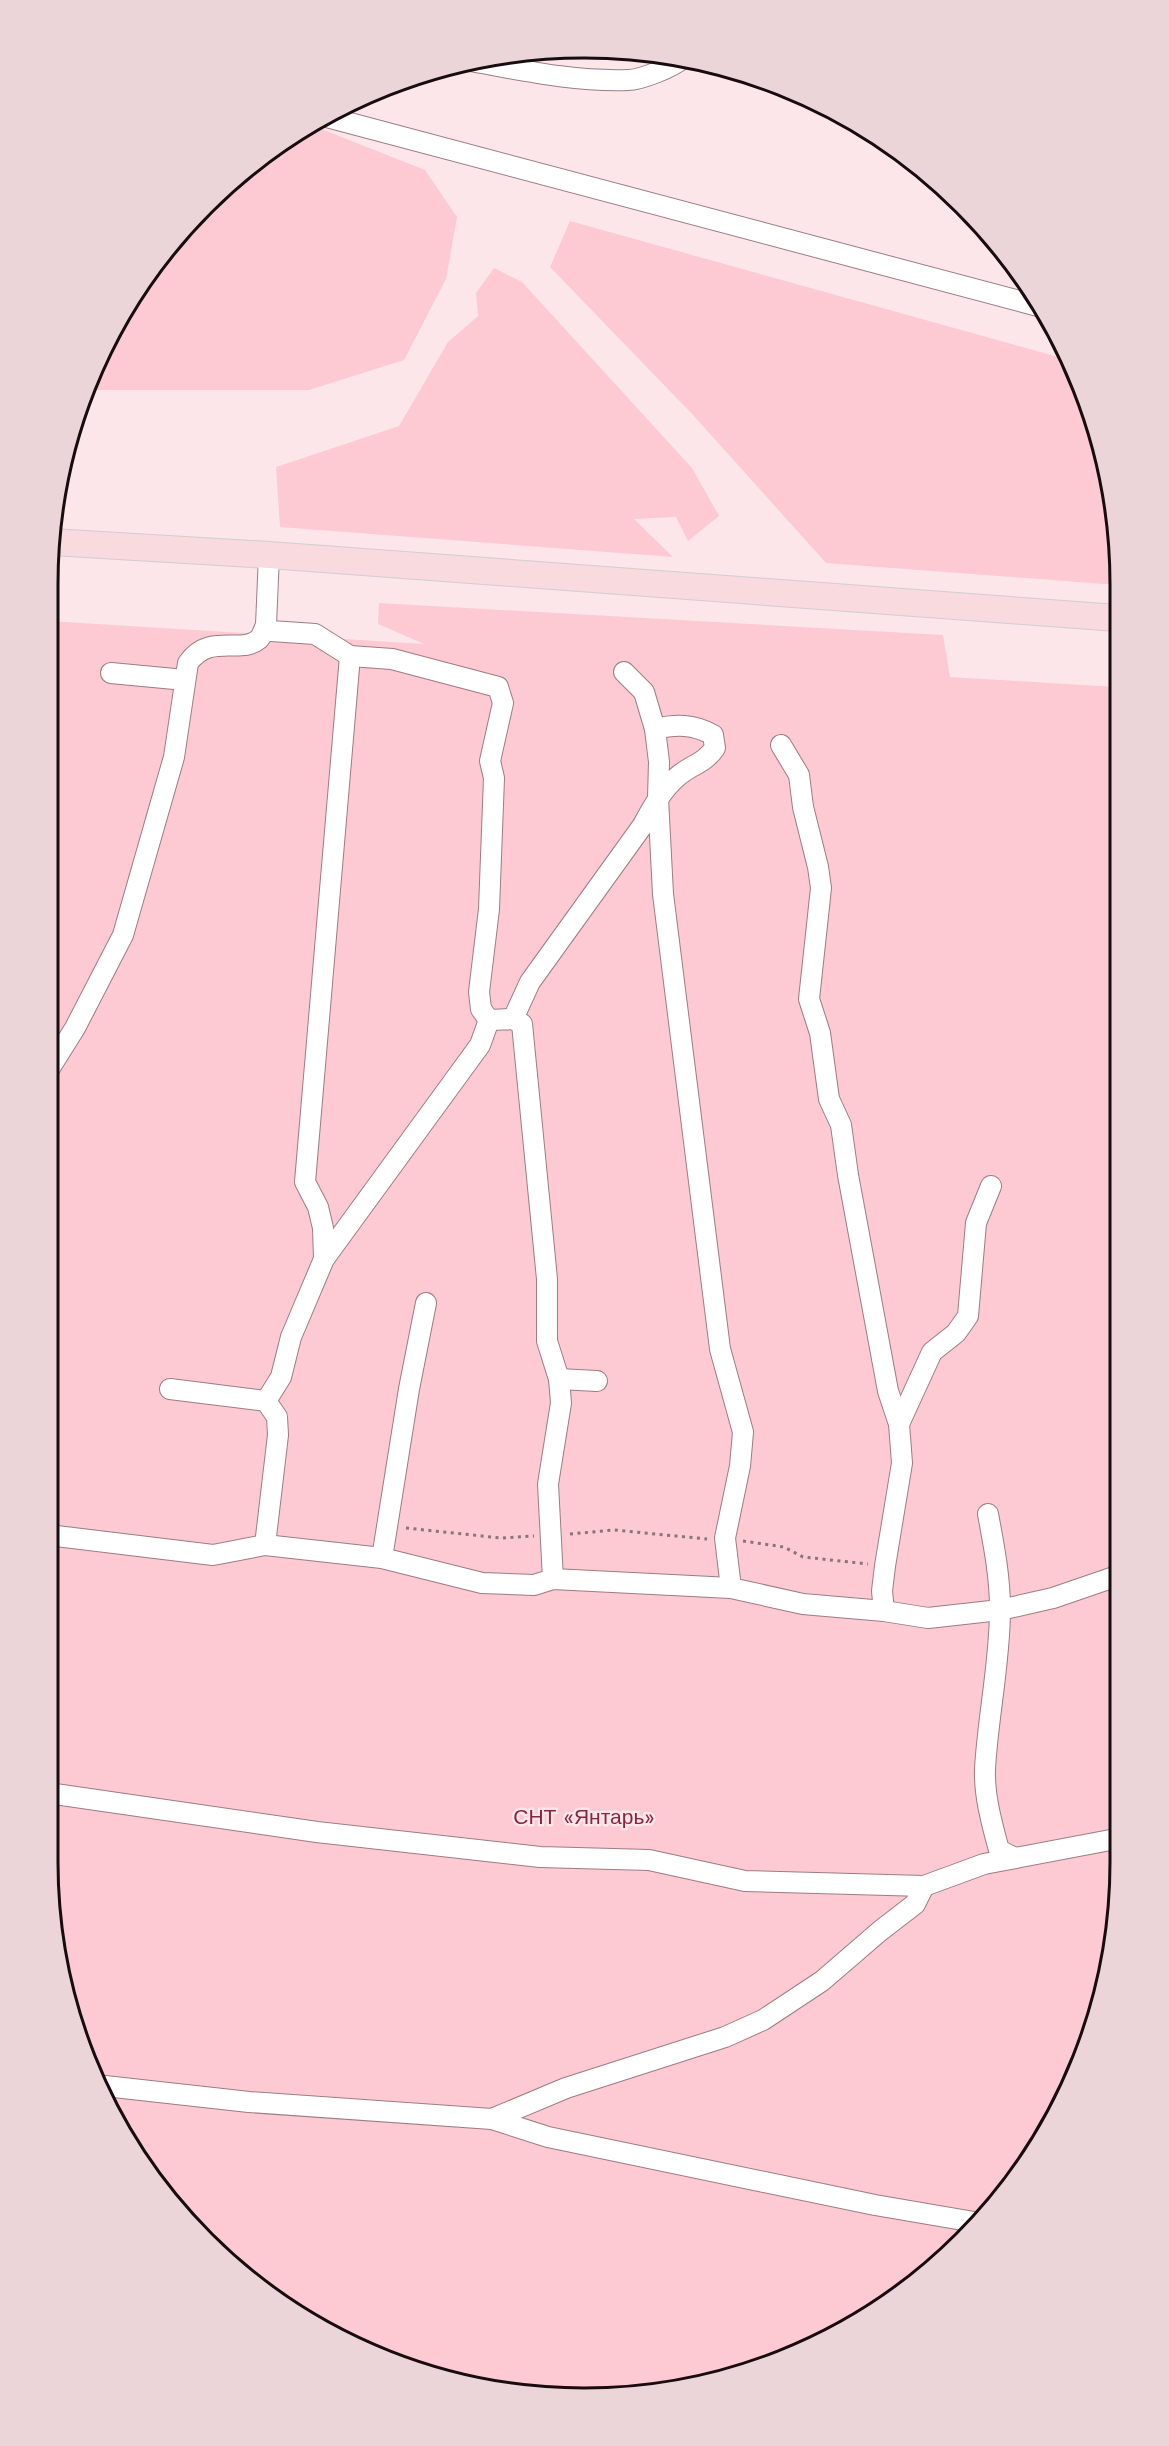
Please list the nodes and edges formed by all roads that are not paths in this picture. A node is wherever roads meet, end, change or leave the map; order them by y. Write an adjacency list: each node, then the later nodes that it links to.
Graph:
1 (499, 66): 2 (lane)
2 (670, 66)
3 (339, 120): 4 (lane)
4 (1029, 304)
5 (61, 543): 6 (main road)
6 (269, 555): 7 (main road); 8 (lane)
7 (1110, 617)
8 (266, 626): 9 (lane); 12 (lane)
9 (350, 656): 17 (lane); 20 (lane)
10 (624, 672): 13 (lane)
11 (111, 673): 12 (lane)
12 (185, 680): 18 (lane)
13 (655, 729): 15 (lane); 15 (lane)
14 (781, 745): 26 (lane)
15 (658, 798): 16 (lane); 33 (lane)
16 (513, 1019): 17 (lane); 22 (lane)
17 (489, 1020): 20 (lane)
18 (58, 1055)
19 (991, 1186): 26 (lane)
20 (324, 1258): 25 (lane)
21 (426, 1303): 30 (lane)
22 (559, 1379): 23 (lane); 32 (lane)
23 (597, 1381)
24 (170, 1389): 25 (lane)
25 (266, 1401): 29 (lane)
26 (899, 1424): 35 (lane)
27 (988, 1514): 34 (lane)
28 (58, 1536): 29 (lane)
29 (265, 1545): 30 (lane)
30 (382, 1558): 32 (lane)
31 (1110, 1578): 34 (lane)
32 (553, 1579): 33 (lane)
33 (731, 1588): 35 (lane)
34 (1000, 1610): 35 (lane); 38 (lane)
35 (884, 1611)
36 (58, 1794): 39 (lane)
37 (1110, 1840): 38 (lane)
38 (1015, 1858): 39 (lane)
39 (924, 1886): 41 (lane)
40 (110, 2087): 41 (lane)
41 (492, 2119): 42 (lane)
42 (968, 2221)

